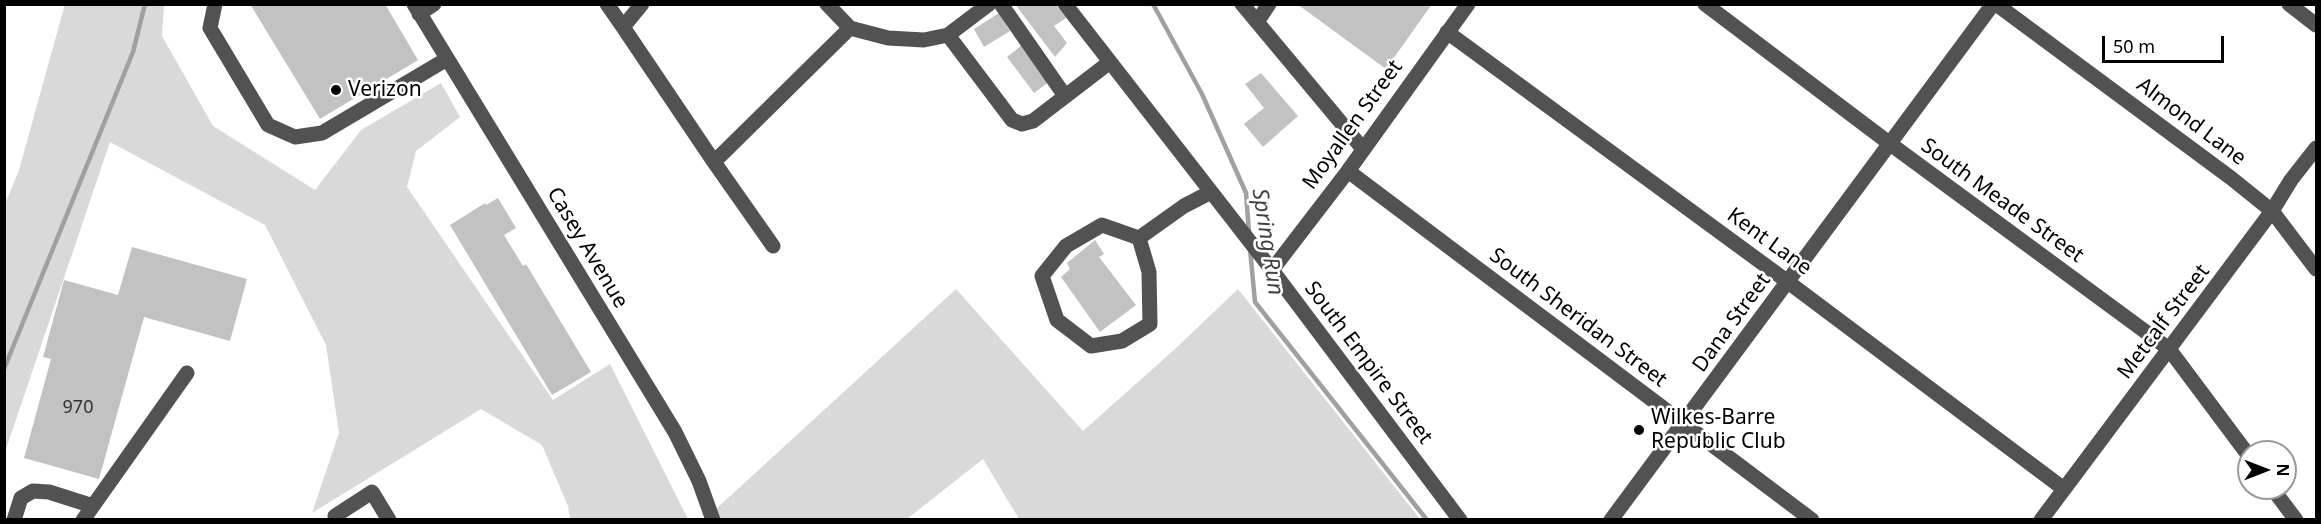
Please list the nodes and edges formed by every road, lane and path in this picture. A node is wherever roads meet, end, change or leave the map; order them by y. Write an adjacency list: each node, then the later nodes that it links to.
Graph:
1 (215, 4): 22 (street)
2 (434, 4): 15 (street)
3 (607, 4): 18 (street)
4 (642, 4): 18 (street)
5 (827, 4): 19 (street)
6 (989, 4): 21 (street)
7 (1001, 4): 24 (street)
8 (1065, 4): 23 (street, South Empire Street)
9 (1242, 4): 16 (street)
10 (1269, 4): 16 (street)
11 (1468, 4): 20 (street, Moyallen Street)
12 (1705, 4): 25 (street, South Meade Street)
13 (1995, 4): 25 (street, Dana Street); 31 (street, Almond Lane)
14 (2289, 4): 17 (street)
15 (416, 9): 22 (street, Casey Avenue)
16 (1257, 22): 27 (street)
17 (2316, 25)
18 (623, 27): 28 (street)
19 (850, 28): 21 (street); 28 (street)
20 (1447, 32): 27 (street, Moyallen Street); 36 (street, Kent Lane)
21 (948, 35): 24 (street)
22 (447, 59): 48 (street, Casey Avenue)
23 (1110, 62): 24 (street); 30 (street, South Empire Street)
24 (1065, 96)
25 (1889, 143): 36 (street, Dana Street); 37 (street, South Meade Street)
26 (2316, 148): 31 (street, Metcalf Street)
27 (1363, 149): 29 (street, Moyallen Street)
28 (714, 162): 33 (street)
29 (1348, 171): 35 (street, Moyallen Street); 39 (street, South Sheridan Street)
30 (1211, 192): 32 (street); 35 (street, South Empire Street)
31 (2272, 211): 34 (street, Almond Lane); 37 (street, Metcalf Street)
32 (1139, 238): 32 (street)
33 (773, 246)
34 (2316, 269)
35 (1272, 270): 49 (street, South Empire Street)
36 (1788, 282): 39 (street, Dana Street); 41 (street, Kent Lane)
37 (2169, 349): 40 (street, South Meade Street); 41 (street, Metcalf Street)
38 (187, 373): 43 (street)
39 (1684, 424): 50 (street, Dana Street); 51 (street, South Sheridan Street)
40 (2237, 440)
41 (2064, 489): 52 (street, Metcalf Street)
42 (2281, 500): 53 (street)
43 (93, 506): 45 (street); 46 (street)
44 (335, 516): 47 (street)
45 (14, 519)
46 (83, 519)
47 (388, 519)
48 (713, 519)
49 (1460, 519)
50 (1611, 519)
51 (1812, 519)
52 (2041, 519)
53 (2296, 519)

